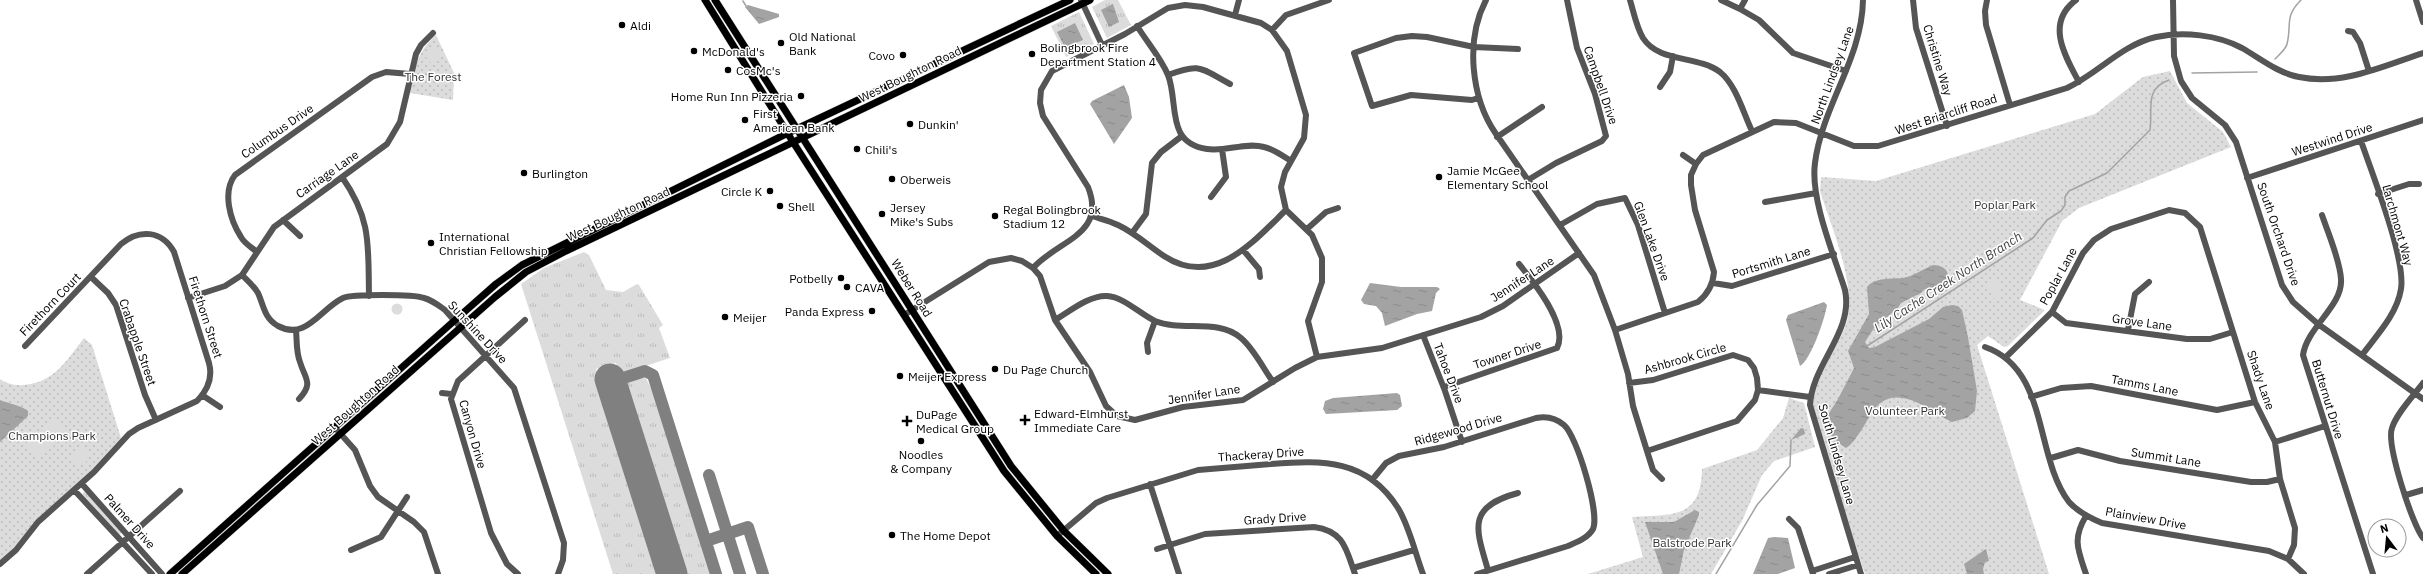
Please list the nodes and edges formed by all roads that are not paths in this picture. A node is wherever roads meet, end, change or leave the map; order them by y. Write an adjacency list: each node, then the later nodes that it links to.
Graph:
1 (705, 0): 45 (main road, Weber Road)
2 (715, 0): 43 (main road, Weber Road)
3 (1070, 0): 43 (main road, West Boughton Road)
4 (1239, 0): 19 (street)
5 (1329, 0): 22 (street)
6 (1567, 0): 58 (street, Campbell Drive)
7 (1630, 0): 30 (street)
8 (1721, 0): 18 (street)
9 (1745, 0): 18 (street)
10 (1863, 0): 31 (street, North Lindsey Lane)
11 (1913, 0): 42 (street, Christine Way)
12 (1987, 0): 39 (street)
13 (2076, 0): 35 (street)
14 (2173, 0): 25 (street, South Orchard Drive)
15 (2416, 0): 20 (street)
16 (1085, 1): 26 (street); 48 (main road, West Boughton Road)
17 (1484, 1): 27 (street)
18 (1740, 8): 31 (street)
19 (1235, 15): 21 (street); 22 (street)
20 (2423, 22)
21 (1137, 26): 26 (street); 34 (street)
22 (1272, 30): 54 (street)
23 (2348, 31): 32 (street)
24 (433, 33): 33 (street, Carriage Lane)
25 (2174, 35): 32 (street, West Briarcliff Road); 35 (street, West Briarcliff Road); 57 (street, South Orchard Drive)
26 (1102, 45): 68 (street)
27 (1474, 47): 28 (street); 38 (street); 38 (street)
28 (1518, 48)
29 (2423, 53): 32 (street, West Briarcliff Road)
30 (1673, 56): 37 (street); 44 (street)
31 (1846, 70): 46 (street, North Lindsey Lane)
32 (2369, 71)
33 (410, 74): 56 (street, Carriage Lane); 77 (street, Columbus Drive)
34 (1168, 75): 36 (street); 47 (street)
35 (2079, 82): 39 (street, West Briarcliff Road)
36 (1230, 84)
37 (1660, 87)
38 (1478, 98): 49 (street)
39 (2010, 106): 42 (street, West Briarcliff Road)
40 (1542, 107): 49 (street)
41 (2423, 120): 50 (street, Westwind Drive)
42 (1947, 126): 46 (street, West Briarcliff Road)
43 (797, 128): 45 (main road, West Boughton Road); 48 (main road, Weber Road)
44 (1752, 131): 46 (street, West Briarcliff Road); 55 (street, West Briarcliff Road)
45 (788, 133): 51 (main road, Weber Road); 96 (main road, West Boughton Road)
46 (1822, 134): 60 (street, South Lindsey Lane)
47 (1182, 136): 52 (street); 73 (street)
48 (804, 137): 51 (main road, West Boughton Road); 75 (main road, Weber Road)
49 (1498, 137): 58 (street)
50 (2361, 141): 57 (street, Westwind Drive); 61 (street, Larchmont Way)
51 (793, 142): 70 (main road, Weber Road); 99 (main road, West Boughton Road)
52 (1222, 149): 54 (street); 62 (street)
53 (1683, 155): 55 (street)
54 (1292, 160): 65 (street)
55 (1696, 164): 85 (street)
56 (342, 177): 69 (street, Carriage Lane); 88 (street)
57 (2247, 178): 98 (street, South Orchard Drive)
58 (1528, 180): 71 (street)
59 (2419, 184): 61 (street)
60 (1816, 192): 63 (street); 79 (street, South Lindsey Lane)
61 (2378, 194): 108 (street, Larchmont Way)
62 (1211, 197)
63 (1764, 202)
64 (1338, 208): 72 (street)
65 (1286, 210): 72 (street); 76 (street)
66 (2185, 213): 91 (street, Poplar Lane); 103 (street, Shady Lane)
67 (2322, 214): 98 (street, Butternut Drive)
68 (1092, 216): 73 (street); 81 (street)
69 (283, 220): 74 (street); 77 (street, Carriage Lane)
70 (847, 222): 75 (main road); 93 (main road, Weber Road)
71 (1560, 225): 78 (street); 92 (street, Glen Lake Drive)
72 (1307, 228): 110 (street)
73 (1132, 233): 76 (street)
74 (300, 236)
75 (871, 244): 90 (main road, Weber Road)
76 (1244, 251): 84 (street)
77 (257, 252): 82 (street, Carriage Lane)
78 (1580, 253): 87 (street, Jennifer Lane); 101 (street)
79 (1834, 254): 85 (street, Portsmith Lane); 121 (street, South Lindsey Lane)
80 (1519, 264): 87 (street)
81 (1033, 268): 90 (street); 95 (street, Jennifer Lane)
82 (242, 275): 89 (street, Carriage Lane); 100 (street)
83 (91, 277): 89 (street, Firethorn Street); 105 (street, Firethorn Court); 128 (street, Crabapple Street)
84 (1260, 277)
85 (1713, 282): 92 (street)
86 (2149, 282): 102 (street)
87 (1536, 284): 104 (street, Jennifer Lane); 115 (street, Towner Drive)
88 (369, 296): 96 (street, Sunshine Drive); 100 (street, Sunshine Drive)
89 (188, 298): 120 (street, Firethorn Street)
90 (912, 310): 93 (street); 151 (main road, Weber Road)
91 (2052, 312): 102 (street, Grove Lane); 111 (street, Poplar Lane)
92 (1665, 313): 101 (street)
93 (904, 315): 153 (main road, Weber Road)
94 (526, 320): 109 (street, Canyon Drive)
95 (1054, 320): 97 (street); 112 (street, Jennifer Lane)
96 (454, 321): 99 (street, Sunshine Drive); 131 (main road, West Boughton Road)
97 (1155, 321): 107 (street); 112 (street)
98 (2318, 324): 108 (street, South Orchard Drive); 130 (street, Butternut Drive)
99 (460, 327): 109 (street, Sunshine Drive); 132 (main road, West Boughton Road)
100 (296, 330): 123 (street)
101 (1615, 330): 113 (street)
102 (2128, 330): 103 (street, Grove Lane)
103 (2233, 332): 125 (street, Shady Lane)
104 (1423, 335): 110 (street, Jennifer Lane); 115 (street, Tahoe Drive)
105 (25, 346)
106 (1985, 347): 111 (street, Plainview Drive)
107 (1148, 352)
108 (2362, 355): 118 (street, South Orchard Drive)
109 (485, 356): 119 (street, Canyon Drive); 174 (street, Sunshine Drive)
110 (1317, 357): 112 (street, Jennifer Lane)
111 (2006, 357): 122 (street, Plainview Drive)
112 (1273, 382)
113 (1630, 383): 116 (street, Ashbrook Circle); 135 (street)
114 (2423, 383): 118 (street)
115 (1444, 387): 133 (street, Tahoe Drive)
116 (1758, 390): 121 (street); 135 (street)
117 (442, 393): 119 (street)
118 (2415, 393): 124 (street, South Orchard Drive); 146 (street)
119 (451, 394): 173 (street, Canyon Drive)
120 (202, 395): 126 (street); 128 (street, Firethorn Street)
121 (1810, 397): 160 (street, South Lindsey Lane)
122 (2032, 397): 125 (street, Tamms Lane); 136 (street, Plainview Drive)
123 (299, 399)
124 (2423, 399)
125 (2255, 402): 134 (street, Shady Lane)
126 (220, 408)
127 (1561, 414): 129 (street)
128 (156, 420): 140 (street, Firethorn Street)
129 (1558, 421): 133 (street, Ridgewood Drive); 164 (street)
130 (2325, 426): 134 (street); 184 (street, Butternut Drive)
131 (334, 427): 132 (street); 170 (main road, West Boughton Road)
132 (340, 434): 148 (street); 171 (main road, West Boughton Road)
133 (1462, 442): 139 (street, Ridgewood Drive)
134 (2275, 442): 138 (street, Shady Lane)
135 (1647, 451): 137 (street)
136 (2051, 458): 138 (street, Summit Lane); 149 (street, Plainview Drive)
137 (1662, 479)
138 (2280, 479): 161 (street, Shady Lane)
139 (1372, 480): 141 (street, Thackeray Drive); 159 (street, Thackeray Drive)
140 (82, 484): 142 (street, Firethorn Street); 152 (street, Palmer Drive)
141 (1150, 484): 151 (street, Thackeray Drive); 156 (street)
142 (74, 490): 155 (street, Palmer Drive); 162 (street, Firethorn Street)
143 (2423, 490): 146 (street)
144 (180, 491): 152 (street)
145 (1518, 493): 164 (street)
146 (2406, 495): 154 (street)
147 (407, 497): 148 (street)
148 (398, 512): 157 (street); 172 (street)
149 (2086, 516): 161 (street, Plainview Drive); 182 (street)
150 (1789, 519): 166 (street)
151 (1064, 531): 153 (street, Thackeray Drive); 176 (main road, Weber Road)
152 (128, 536): 155 (street); 169 (street, Palmer Drive)
153 (1057, 536): 175 (main road, Weber Road)
154 (2423, 538)
155 (122, 542): 167 (street); 168 (street, Palmer Drive)
156 (1170, 545): 158 (street, Grady Drive); 165 (street, Grady Drive); 177 (street)
157 (351, 550)
158 (1157, 550)
159 (1414, 550): 165 (street); 178 (street, Thackeray Drive)
160 (1855, 557): 163 (street, South Lindsey Lane); 166 (street)
161 (2288, 559): 183 (street, Plainview Drive)
162 (0, 564)
163 (1858, 565): 180 (street); 181 (street, South Lindsey Lane)
164 (1488, 570): 179 (street)
165 (1354, 571)
166 (1812, 572)
167 (87, 574)
168 (152, 574)
169 (162, 574)
170 (170, 574)
171 (182, 574)
172 (438, 574)
173 (518, 574)
174 (558, 574)
175 (1096, 574)
176 (1108, 574)
177 (1179, 574)
178 (1423, 574)
179 (1477, 574)
180 (1829, 574)
181 (1861, 574)
182 (2086, 574)
183 (2304, 574)
184 (2373, 574)

